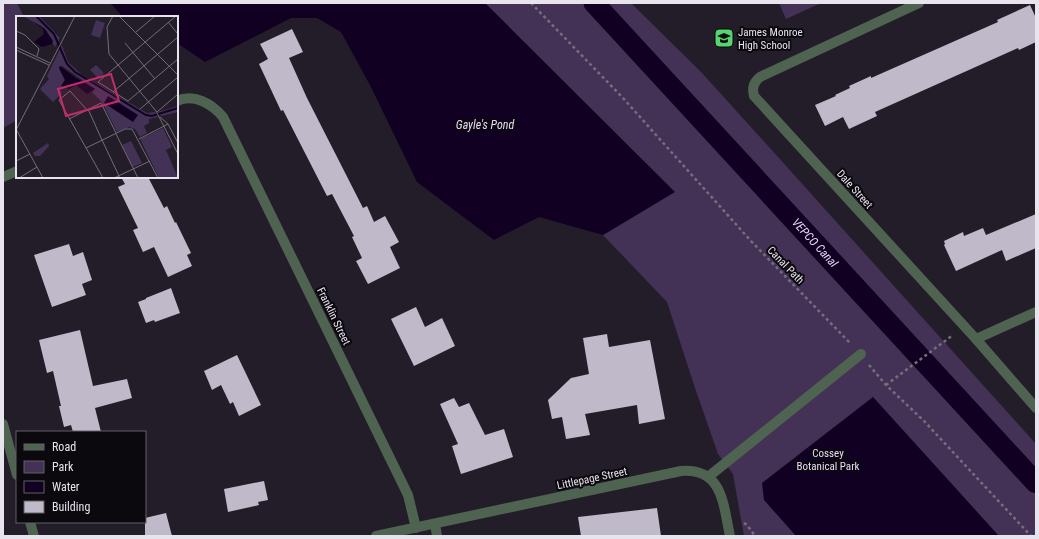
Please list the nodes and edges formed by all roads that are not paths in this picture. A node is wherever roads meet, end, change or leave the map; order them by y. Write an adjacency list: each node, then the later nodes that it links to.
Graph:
1 (919, 3): 6 (street, Dale Street)
2 (178, 100): 14 (street, Franklin Street)
3 (16, 172): 4 (street)
4 (3, 178)
5 (1036, 312): 6 (street)
6 (976, 339): 8 (street, Dale Street)
7 (861, 354): 11 (street)
8 (1036, 408)
9 (3, 424): 10 (street)
10 (16, 471)
11 (708, 477): 13 (street, Littlepage Street); 19 (street)
12 (30, 523): 16 (street)
13 (435, 524): 14 (street, Littlepage Street); 18 (street)
14 (416, 528): 15 (street, Littlepage Street)
15 (404, 533): 17 (street, Littlepage Street)
16 (34, 536)
17 (376, 536)
18 (437, 536)
19 (730, 536)

